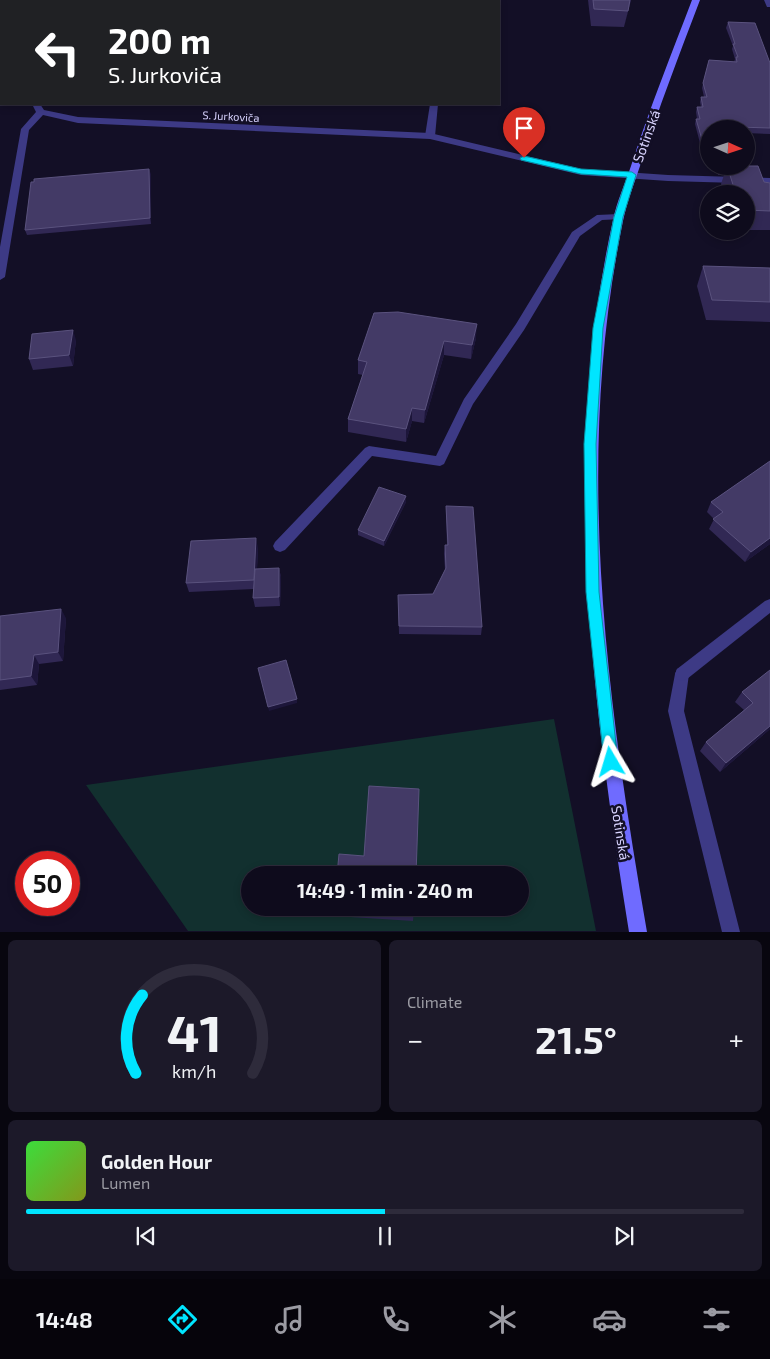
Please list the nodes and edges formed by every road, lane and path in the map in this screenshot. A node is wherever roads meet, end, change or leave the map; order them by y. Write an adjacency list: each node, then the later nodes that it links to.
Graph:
1 (696, 0): 7 (main road, Sotinská)
2 (768, 0): 3 (street)
3 (770, 5)
4 (434, 105): 6 (street)
5 (39, 108): 6 (street, S. Jurkoviča); 10 (street)
6 (430, 136): 7 (street, S. Jurkoviča)
7 (632, 175): 8 (street, S. Jurkoviča); 9 (main road, Sotinská)
8 (770, 181)
9 (618, 217): 12 (street); 14 (main road, Sotinská)
10 (3, 236): 11 (street)
11 (0, 277)
12 (280, 546)
13 (770, 605): 15 (street)
14 (638, 932)
15 (731, 932)

